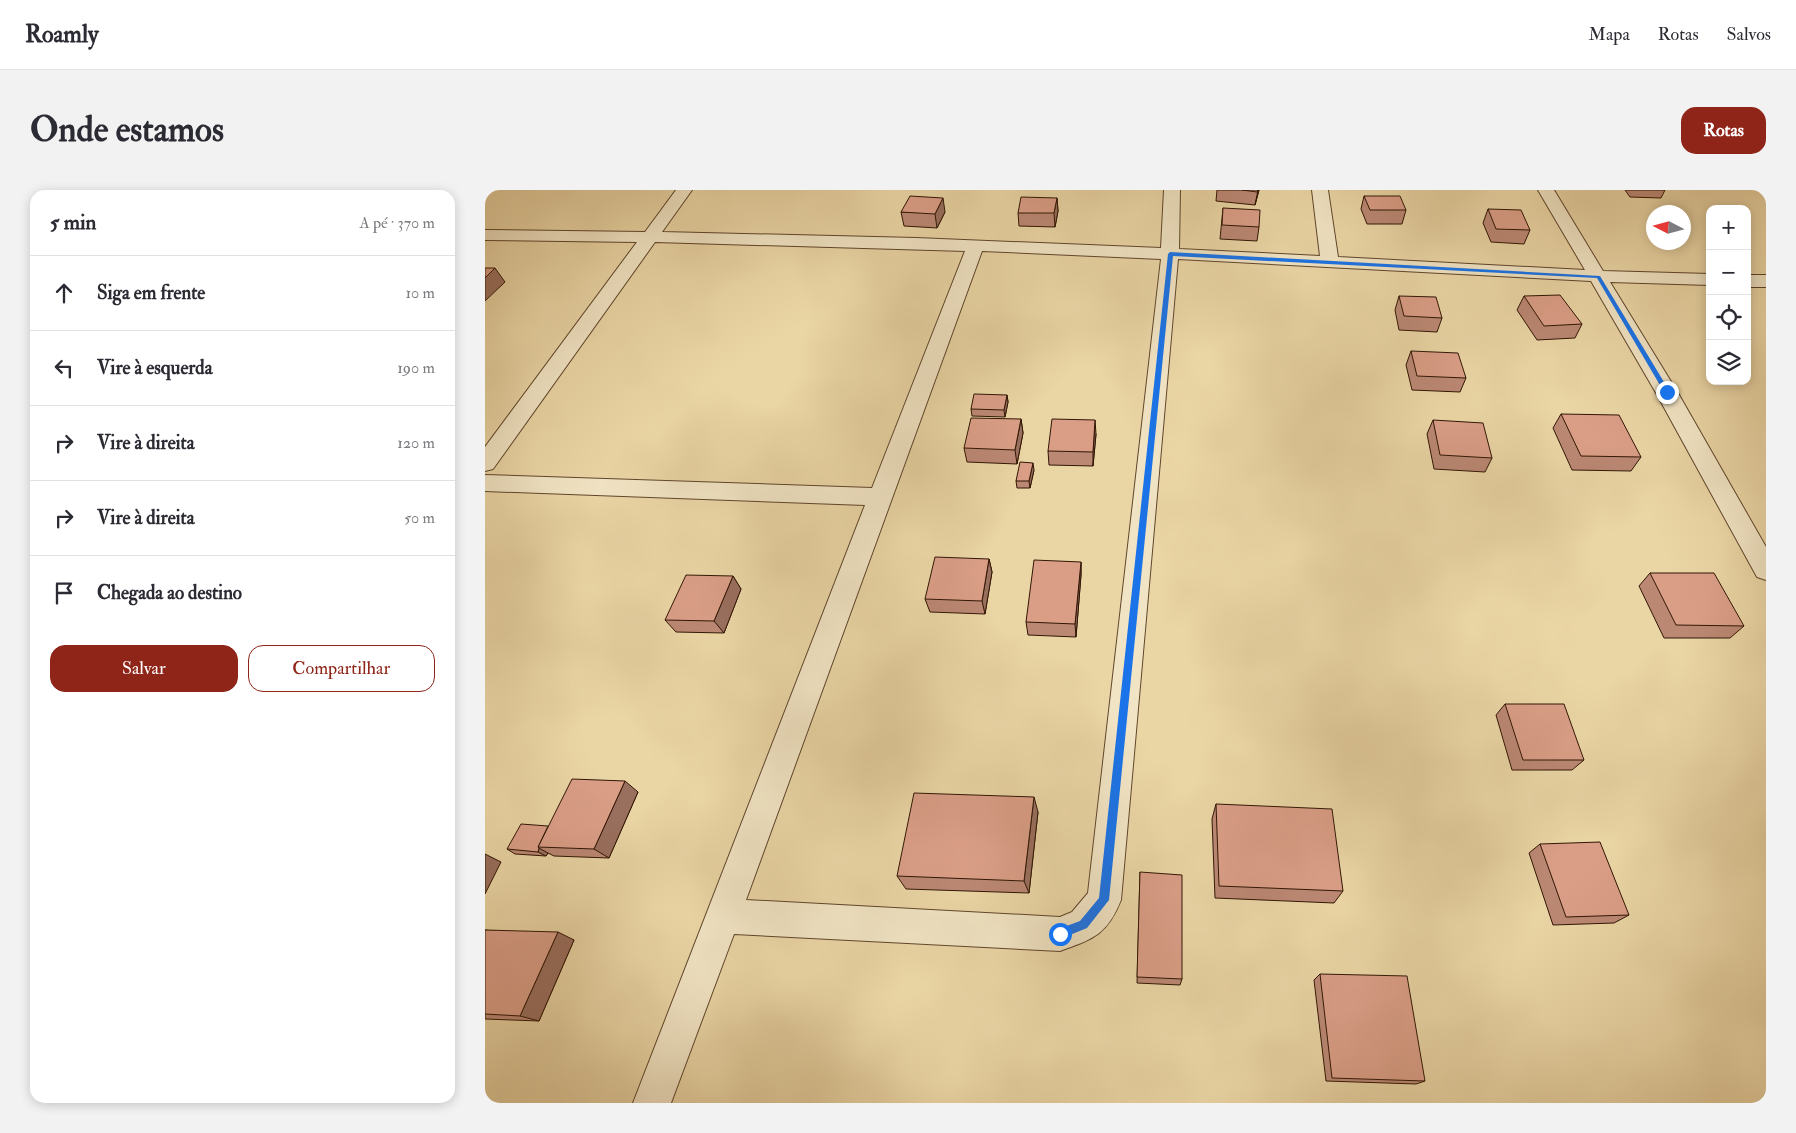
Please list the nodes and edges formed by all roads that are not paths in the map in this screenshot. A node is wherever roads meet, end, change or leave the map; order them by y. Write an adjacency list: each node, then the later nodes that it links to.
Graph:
1 (684, 190): 6 (street)
2 (1172, 190): 8 (street)
3 (1320, 190): 9 (street)
4 (1546, 190): 10 (street)
5 (485, 234): 6 (street)
6 (648, 236): 7 (street); 14 (street)
7 (975, 247): 8 (street); 16 (street)
8 (1170, 254): 9 (street); 18 (street)
9 (1330, 262): 10 (street)
10 (1598, 277): 11 (street); 17 (street)
11 (1706, 280)
12 (1751, 281): 13 (street)
13 (1766, 282)
14 (485, 463)
15 (485, 484): 16 (street)
16 (879, 497): 18 (street)
17 (1766, 570)
18 (725, 916): 19 (street)
19 (652, 1103)

